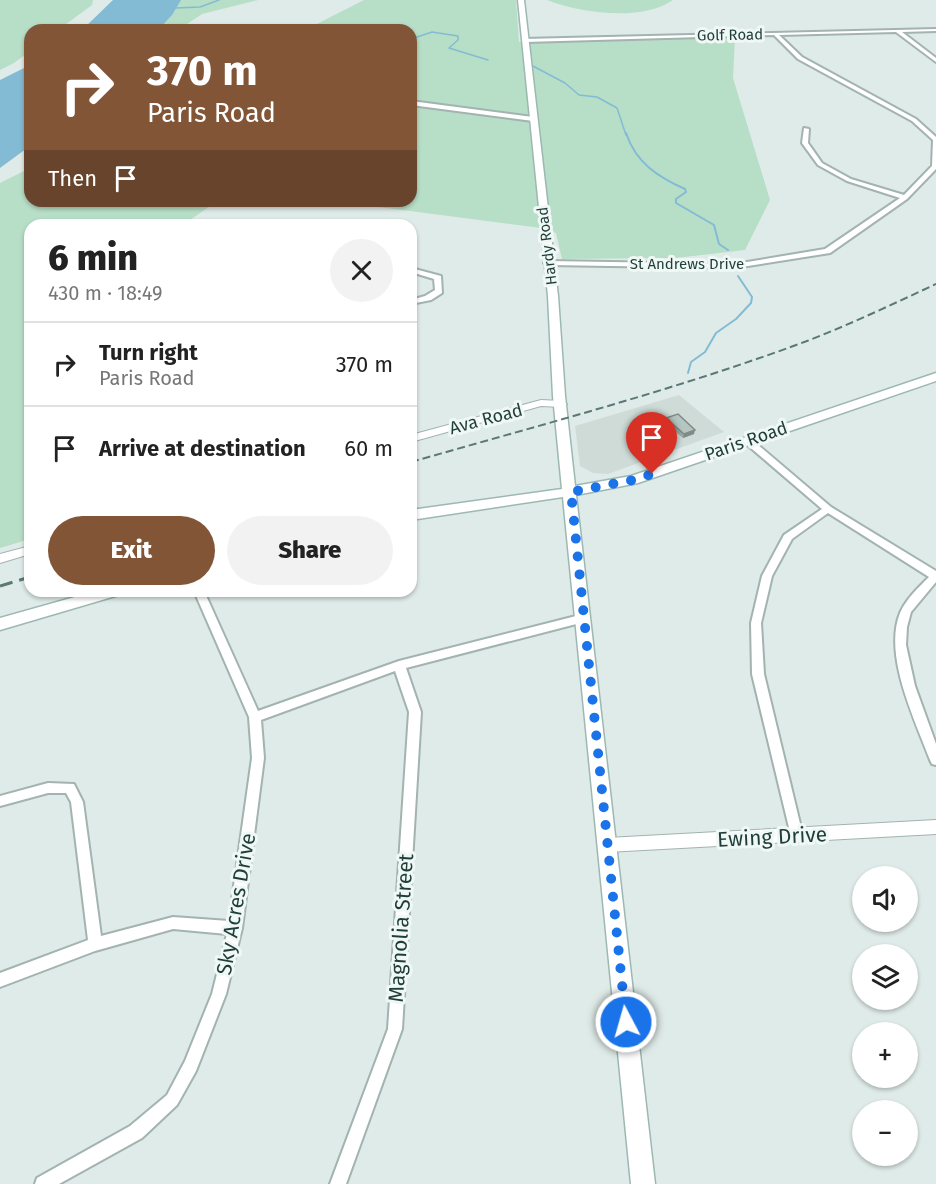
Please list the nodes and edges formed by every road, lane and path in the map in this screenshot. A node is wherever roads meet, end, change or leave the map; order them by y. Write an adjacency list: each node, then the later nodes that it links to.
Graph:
1 (521, 0): 5 (main road, Hardy Road)
2 (936, 30): 3 (street, Golf Road)
3 (897, 31): 4 (street, Golf Road); 6 (street)
4 (775, 34): 5 (street, Golf Road); 10 (street, St Andrews Drive)
5 (525, 40): 8 (main road, Hardy Road)
6 (936, 60)
7 (417, 104): 8 (street)
8 (533, 118): 11 (main road, Hardy Road)
9 (806, 129): 10 (street)
10 (905, 198): 11 (street, St Andrews Drive)
11 (548, 263): 15 (main road, Hardy Road)
12 (417, 272): 13 (street)
13 (417, 301)
14 (936, 377): 17 (main road, Paris Road)
15 (561, 404): 16 (street, Ava Road); 18 (main road, Hardy Road)
16 (417, 437)
17 (748, 441): 18 (main road, Paris Road); 19 (street)
18 (571, 492): 20 (main road, Paris Road); 26 (main road, Hardy Road)
19 (828, 509): 23 (street); 33 (street)
20 (417, 514)
21 (24, 552): 22 (street)
22 (0, 559)
23 (936, 576): 30 (street)
24 (93, 597): 27 (main road)
25 (202, 597): 29 (street, Sky Acres Drive)
26 (584, 618): 28 (street); 34 (main road, Hardy Road)
27 (0, 624)
28 (399, 665): 29 (street); 39 (street, Magnolia Street)
29 (255, 717): 35 (street, Sky Acres Drive)
30 (936, 760)
31 (0, 801): 36 (street)
32 (936, 827): 33 (street, Ewing Drive)
33 (797, 836): 34 (street, Ewing Drive)
34 (607, 845): 40 (main road, Hardy Road)
35 (235, 928): 36 (street); 38 (street, Sky Acres Drive)
36 (95, 944): 37 (street)
37 (0, 980)
38 (44, 1184)
39 (338, 1184)
40 (643, 1184)

